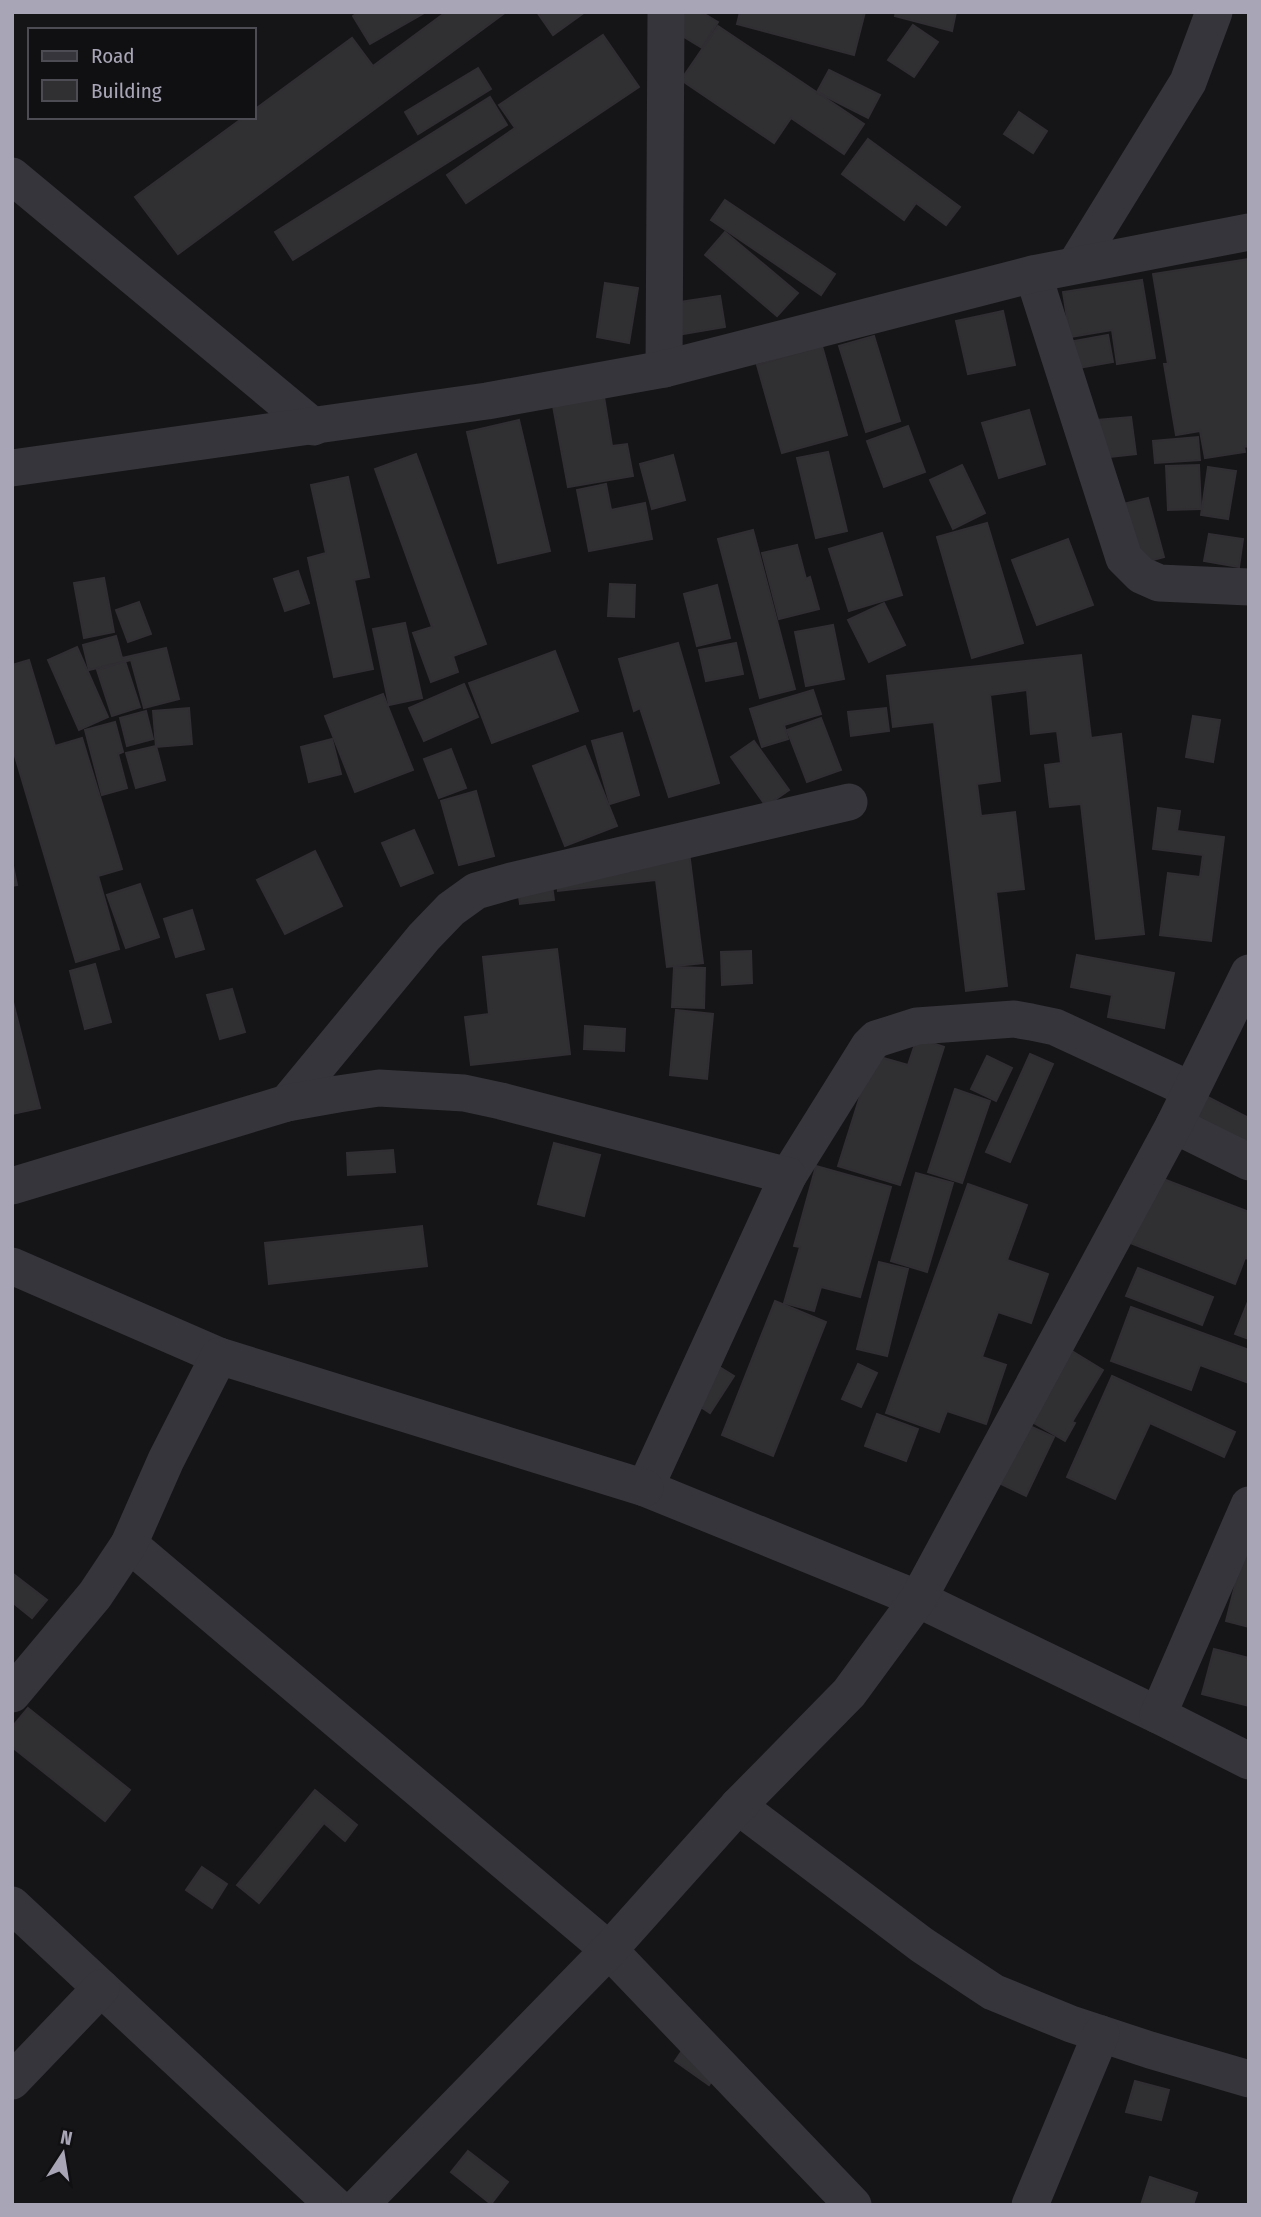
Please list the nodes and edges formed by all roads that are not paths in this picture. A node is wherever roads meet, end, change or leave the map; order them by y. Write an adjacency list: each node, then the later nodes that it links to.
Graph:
1 (666, 12): 7 (street)
2 (1214, 12): 5 (street)
3 (12, 176): 8 (street)
4 (1249, 232): 5 (street)
5 (1076, 264): 6 (street)
6 (1033, 274): 7 (street); 10 (street)
7 (664, 369): 8 (street)
8 (313, 427): 9 (street)
9 (12, 468)
10 (1249, 587)
11 (849, 802): 14 (street)
12 (1249, 973): 13 (street)
13 (1191, 1090): 15 (street); 17 (street)
14 (287, 1104): 17 (street); 18 (street)
15 (1174, 1125): 16 (street); 24 (street)
16 (1249, 1162)
17 (788, 1177): 21 (street)
18 (12, 1186)
19 (12, 1266): 20 (street)
20 (219, 1356): 21 (street); 23 (street)
21 (645, 1488): 24 (street)
22 (1249, 1505): 26 (street)
23 (129, 1544): 25 (street); 30 (street)
24 (918, 1599): 26 (street); 28 (street)
25 (12, 1694)
26 (1158, 1715): 27 (street)
27 (1249, 1761)
28 (738, 1806): 30 (street); 32 (street)
29 (12, 1905): 31 (street)
30 (609, 1950): 36 (street); 37 (street)
31 (101, 1988): 34 (street); 35 (street)
32 (1101, 2034): 33 (street); 38 (street)
33 (1249, 2079)
34 (12, 2081)
35 (334, 2205)
36 (360, 2205)
37 (853, 2205)
38 (1030, 2205)

